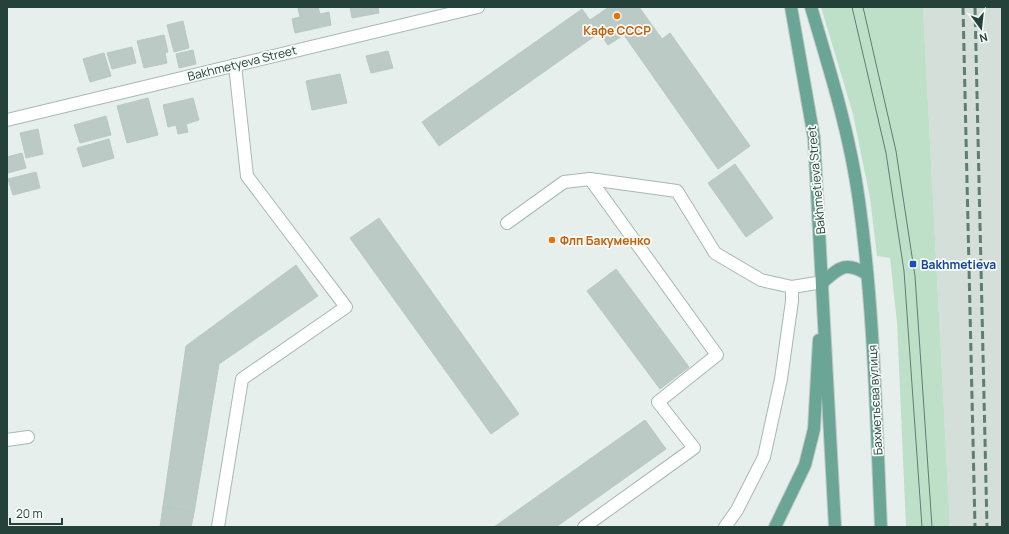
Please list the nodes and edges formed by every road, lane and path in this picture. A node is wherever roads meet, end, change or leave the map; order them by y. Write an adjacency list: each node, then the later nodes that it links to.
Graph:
1 (478, 7): 4 (street, Bakhmetyeva Street)
2 (791, 7): 9 (main road, Bakhmetieva Street)
3 (810, 7): 8 (main road, Бахметьєва вулиця)
4 (235, 65): 5 (street, Bakhmetyeva Street); 13 (street)
5 (7, 120)
6 (590, 179): 7 (street); 10 (street); 14 (street)
7 (507, 223)
8 (867, 274): 9 (main road); 18 (main road, Бахметьєва вулиця)
9 (823, 282): 10 (street); 16 (main road); 17 (main road)
10 (792, 287): 15 (street)
11 (28, 437): 12 (street)
12 (7, 440)
13 (218, 527)
14 (584, 527)
15 (725, 527)
16 (775, 527)
17 (835, 527)
18 (881, 527)

